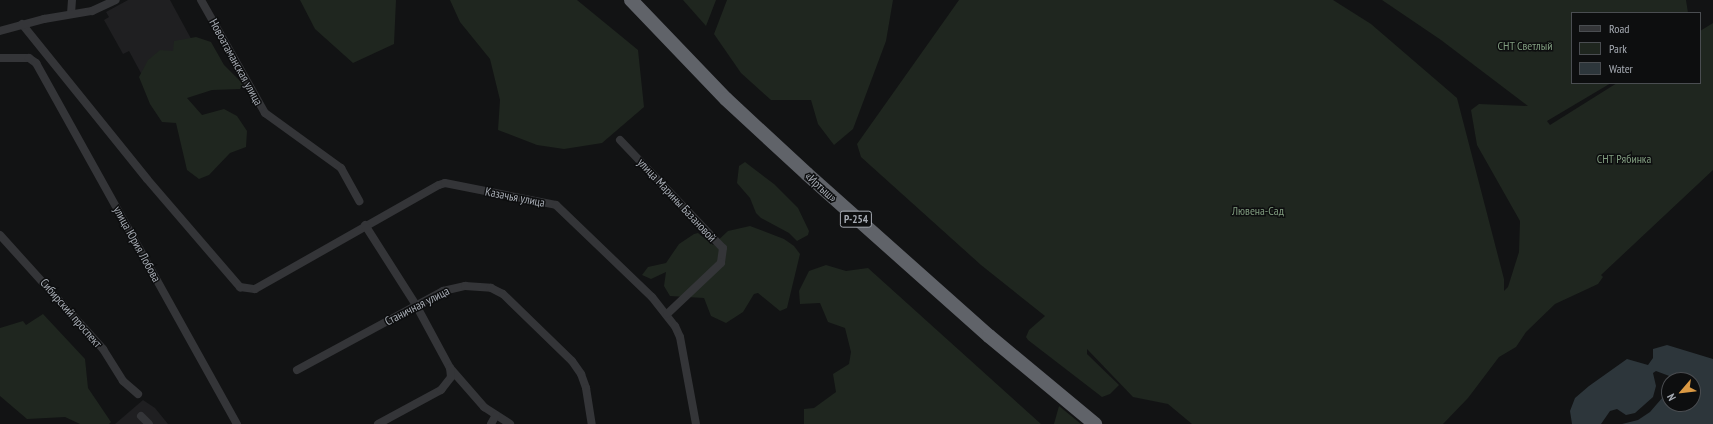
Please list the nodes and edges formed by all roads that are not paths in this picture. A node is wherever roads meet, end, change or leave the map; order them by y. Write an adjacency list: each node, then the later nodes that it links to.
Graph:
1 (72, 0): 5 (street)
2 (116, 0): 5 (street)
3 (201, 0): 10 (street, Новоатаманская улица)
4 (631, 0): 27 (highway, «Иртыш» / Р-254)
5 (71, 14): 6 (street)
6 (22, 24): 7 (street); 11 (street, Казачья улица)
7 (0, 31)
8 (0, 58): 21 (street, улица Юрия Лобова)
9 (620, 140): 14 (street, улица Марины Базановой)
10 (359, 201)
11 (365, 225): 13 (street); 14 (street, Казачья улица)
12 (0, 235): 17 (street, Сибирский проспект)
13 (416, 304): 15 (street); 16 (street, Станичная улица); 25 (street, Станичная улица)
14 (667, 314): 26 (street, Казачья улица)
15 (450, 368): 18 (street); 22 (street)
16 (297, 370)
17 (138, 394)
18 (496, 415): 23 (street); 24 (street)
19 (141, 416): 20 (street)
20 (148, 424)
21 (237, 424)
22 (378, 424)
23 (491, 424)
24 (510, 424)
25 (592, 424)
26 (696, 424)
27 (1095, 424)

